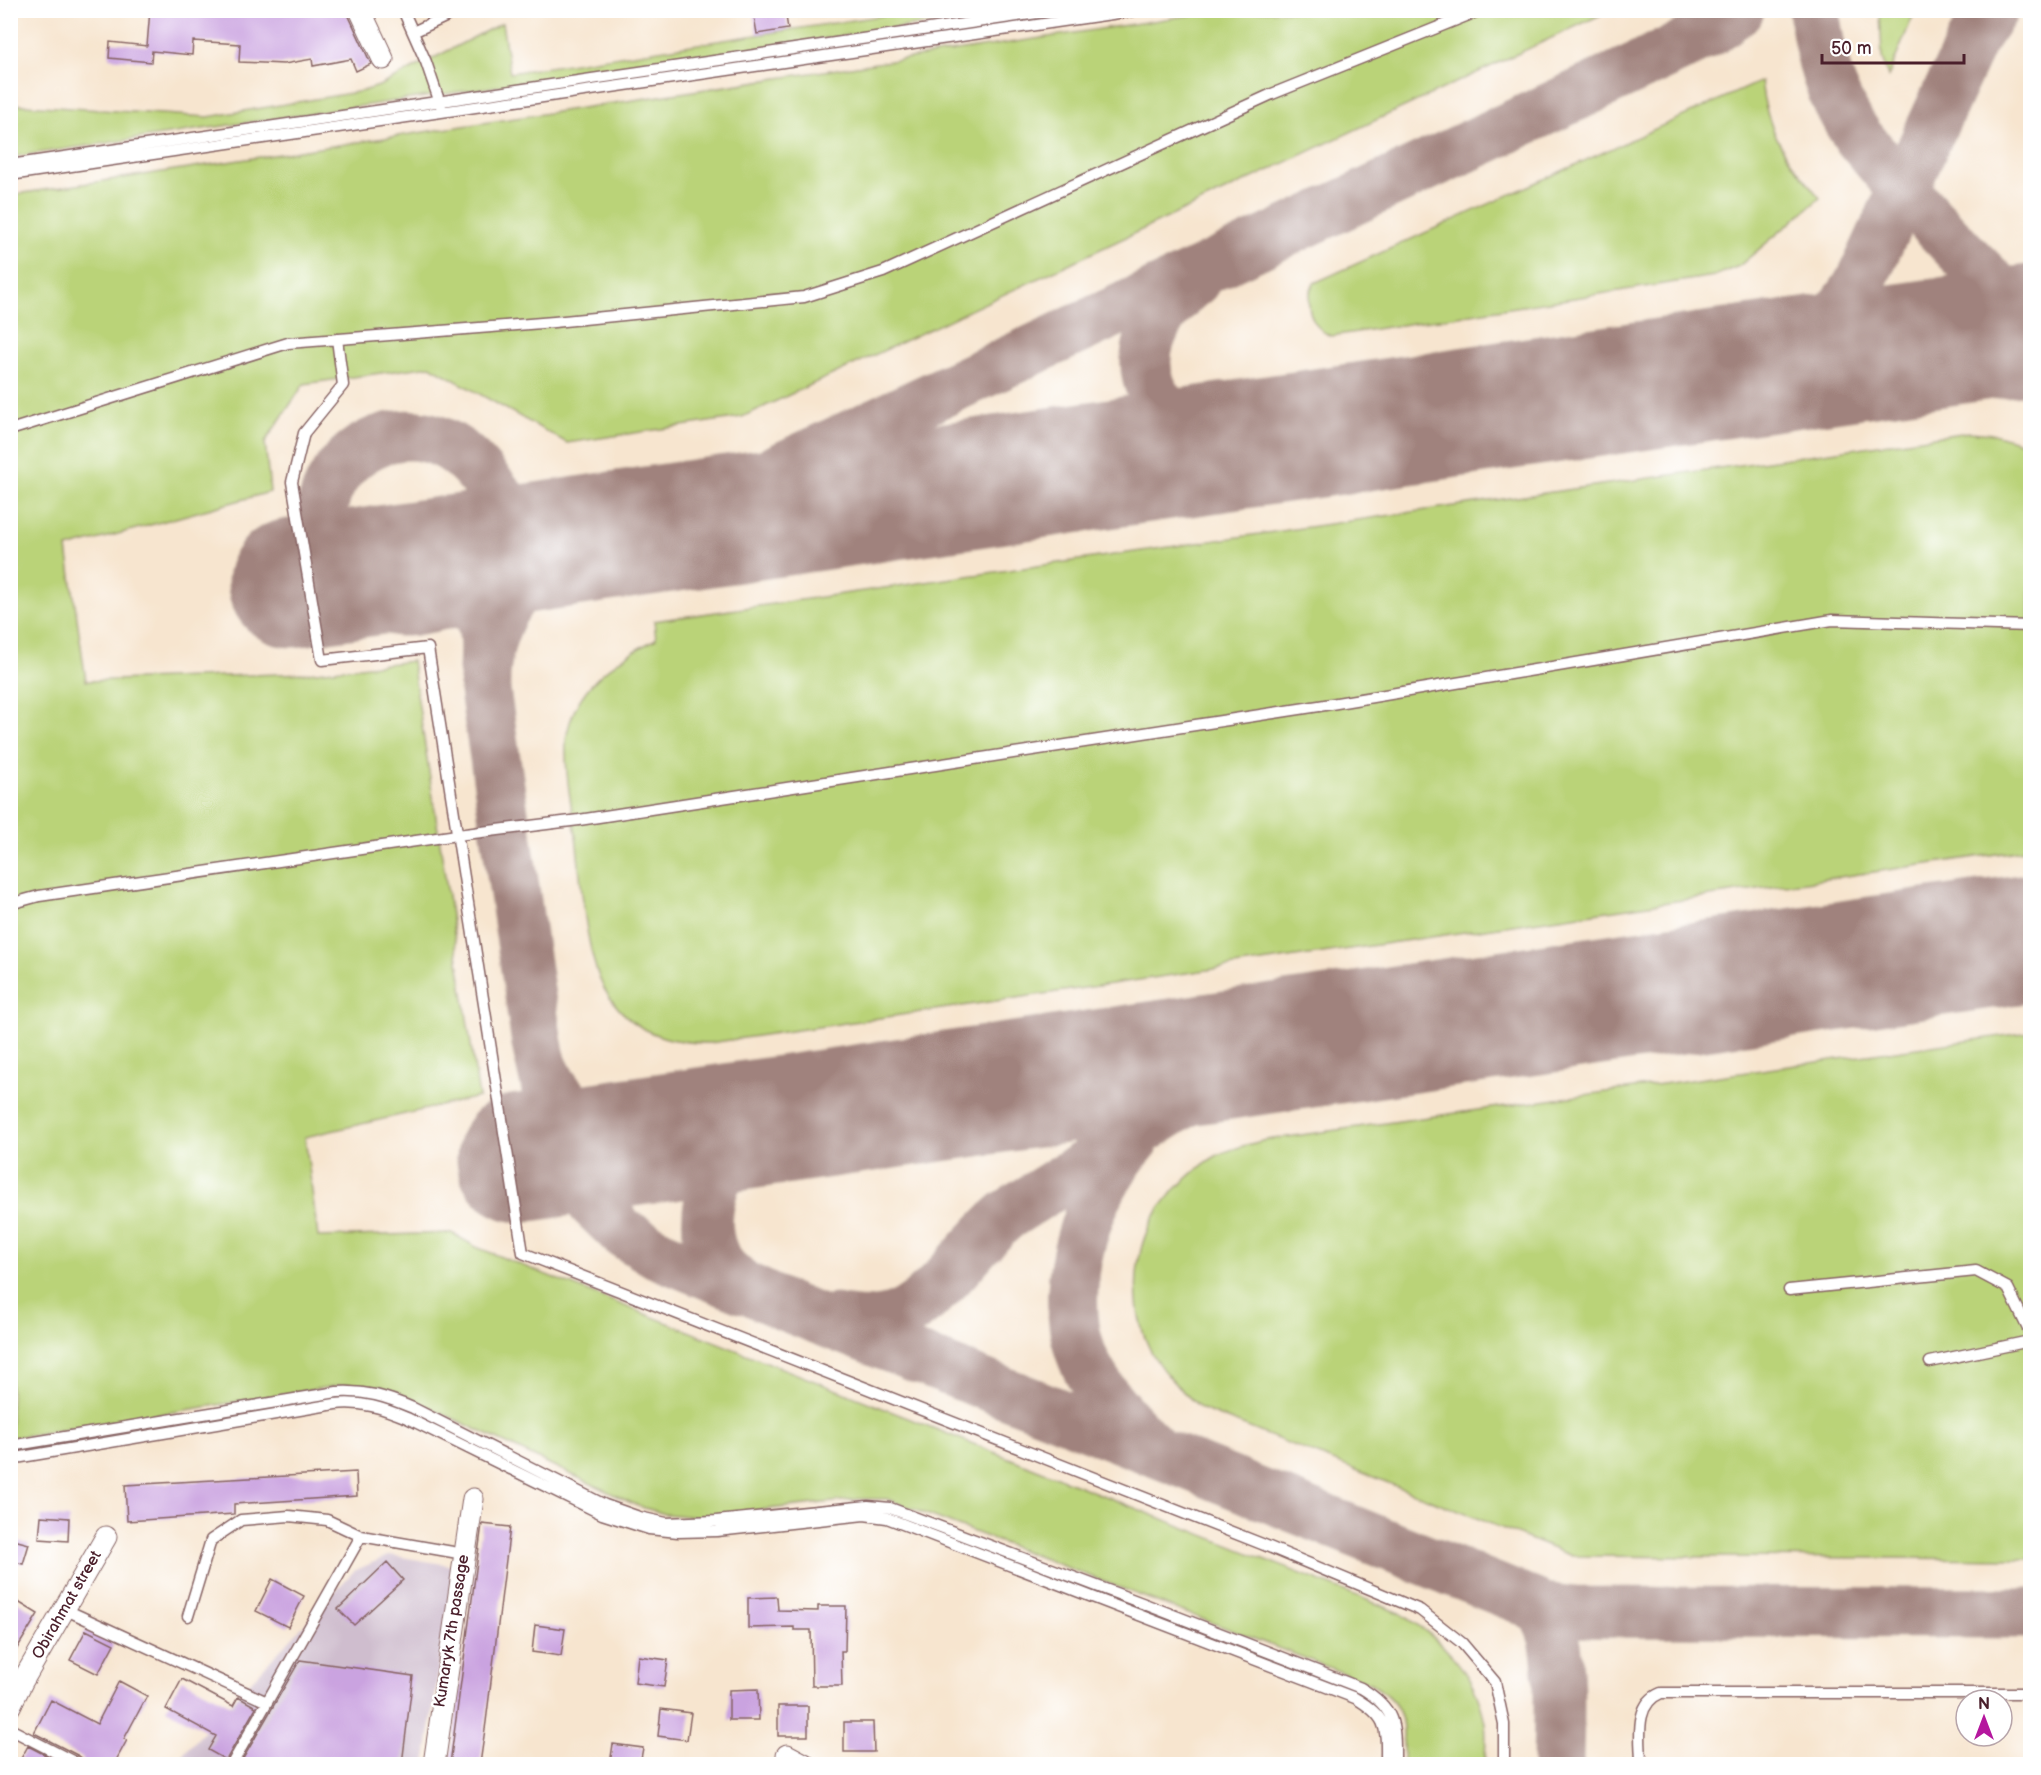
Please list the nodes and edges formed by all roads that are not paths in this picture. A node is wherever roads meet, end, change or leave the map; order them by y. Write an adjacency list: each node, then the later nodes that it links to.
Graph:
1 (360, 10): 8 (street)
2 (403, 10): 7 (lane)
3 (454, 10): 7 (lane)
4 (1058, 10): 9 (lane)
5 (1139, 10): 9 (lane)
6 (1481, 10): 12 (lane)
7 (413, 32): 9 (lane)
8 (383, 59)
9 (441, 107): 10 (lane); 11 (lane)
10 (10, 165)
11 (10, 175)
12 (337, 339): 13 (lane); 15 (lane)
13 (10, 430)
14 (2031, 626): 15 (lane)
15 (457, 835): 16 (lane); 38 (lane)
16 (10, 904)
17 (1789, 1290): 18 (lane)
18 (2031, 1333)
19 (2031, 1341): 20 (lane)
20 (1930, 1362)
21 (10, 1446): 37 (lane)
22 (10, 1459): 36 (lane)
23 (473, 1498): 26 (street, Kumaryk 7th passage)
24 (361, 1536): 26 (lane); 28 (lane); 30 (lane)
25 (106, 1537): 27 (street, Obirahmat street)
26 (464, 1554): 35 (street, Kumaryk 7th passage)
27 (64, 1609): 30 (lane); 31 (street, Obirahmat street)
28 (188, 1616)
29 (2031, 1693): 39 (lane)
30 (267, 1702): 34 (lane)
31 (10, 1706)
32 (10, 1729): 33 (lane)
33 (76, 1763)
34 (232, 1764)
35 (434, 1764)
36 (1386, 1764)
37 (1395, 1764)
38 (1504, 1764)
39 (1641, 1764)

